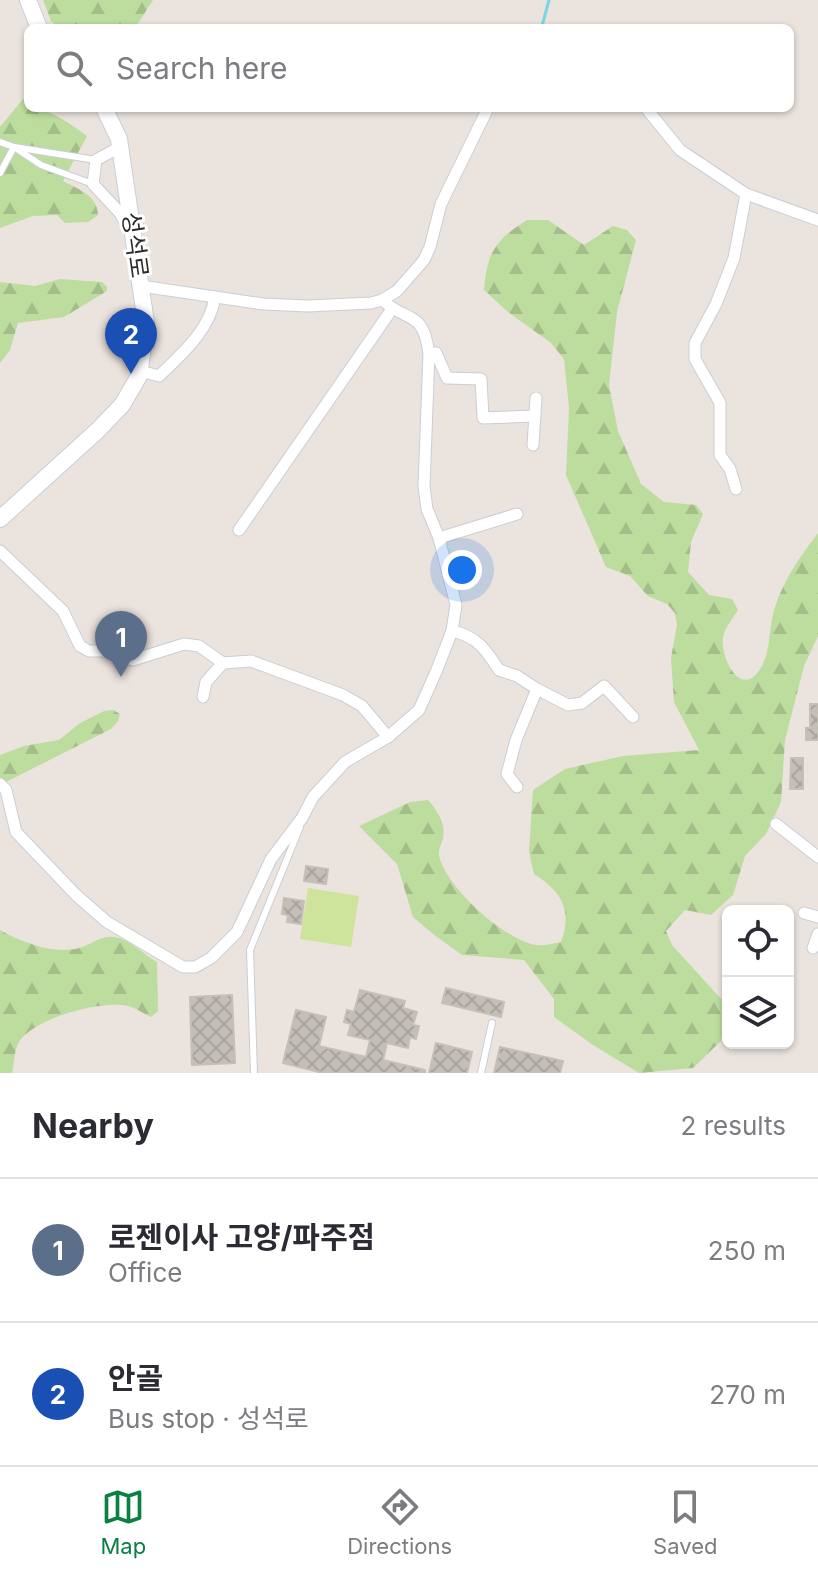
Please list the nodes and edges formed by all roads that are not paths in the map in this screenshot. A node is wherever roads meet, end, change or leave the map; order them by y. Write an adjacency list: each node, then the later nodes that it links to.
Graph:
1 (28, 0): 2 (street)
2 (37, 24)
3 (107, 112): 8 (street, 성석로)
4 (486, 112): 17 (street)
5 (649, 112): 12 (street)
6 (0, 142): 7 (lane)
7 (14, 147): 9 (lane); 10 (lane); 11 (lane)
8 (120, 147): 9 (street); 14 (street, 성석로)
9 (96, 160): 11 (street)
10 (0, 173)
11 (93, 184): 14 (street)
12 (746, 194): 13 (street); 24 (street)
13 (818, 220)
14 (134, 237): 15 (street, 성석로)
15 (141, 286): 16 (street); 20 (street, 성석로)
16 (215, 297): 17 (street); 20 (street)
17 (382, 300): 18 (street)
18 (392, 309): 19 (street); 27 (street)
19 (429, 354): 22 (street); 28 (street)
20 (140, 371): 26 (street, 성석로)
21 (536, 398): 22 (street)
22 (535, 416): 23 (street)
23 (533, 445)
24 (736, 489)
25 (517, 514): 28 (street)
26 (0, 519)
27 (239, 530)
28 (439, 538): 30 (street)
29 (0, 551): 31 (street)
30 (452, 631): 32 (street); 35 (street)
31 (223, 663): 33 (street); 35 (street)
32 (537, 689): 34 (street); 37 (street)
33 (203, 697)
34 (633, 717)
35 (388, 737): 38 (street)
36 (0, 784): 38 (street)
37 (517, 787)
38 (302, 818): 46 (lane)
39 (776, 824): 40 (street)
40 (818, 857)
41 (804, 913): 42 (street)
42 (818, 917)
43 (818, 934): 44 (street)
44 (813, 948)
45 (492, 1023): 47 (lane)
46 (254, 1073)
47 (481, 1073)

